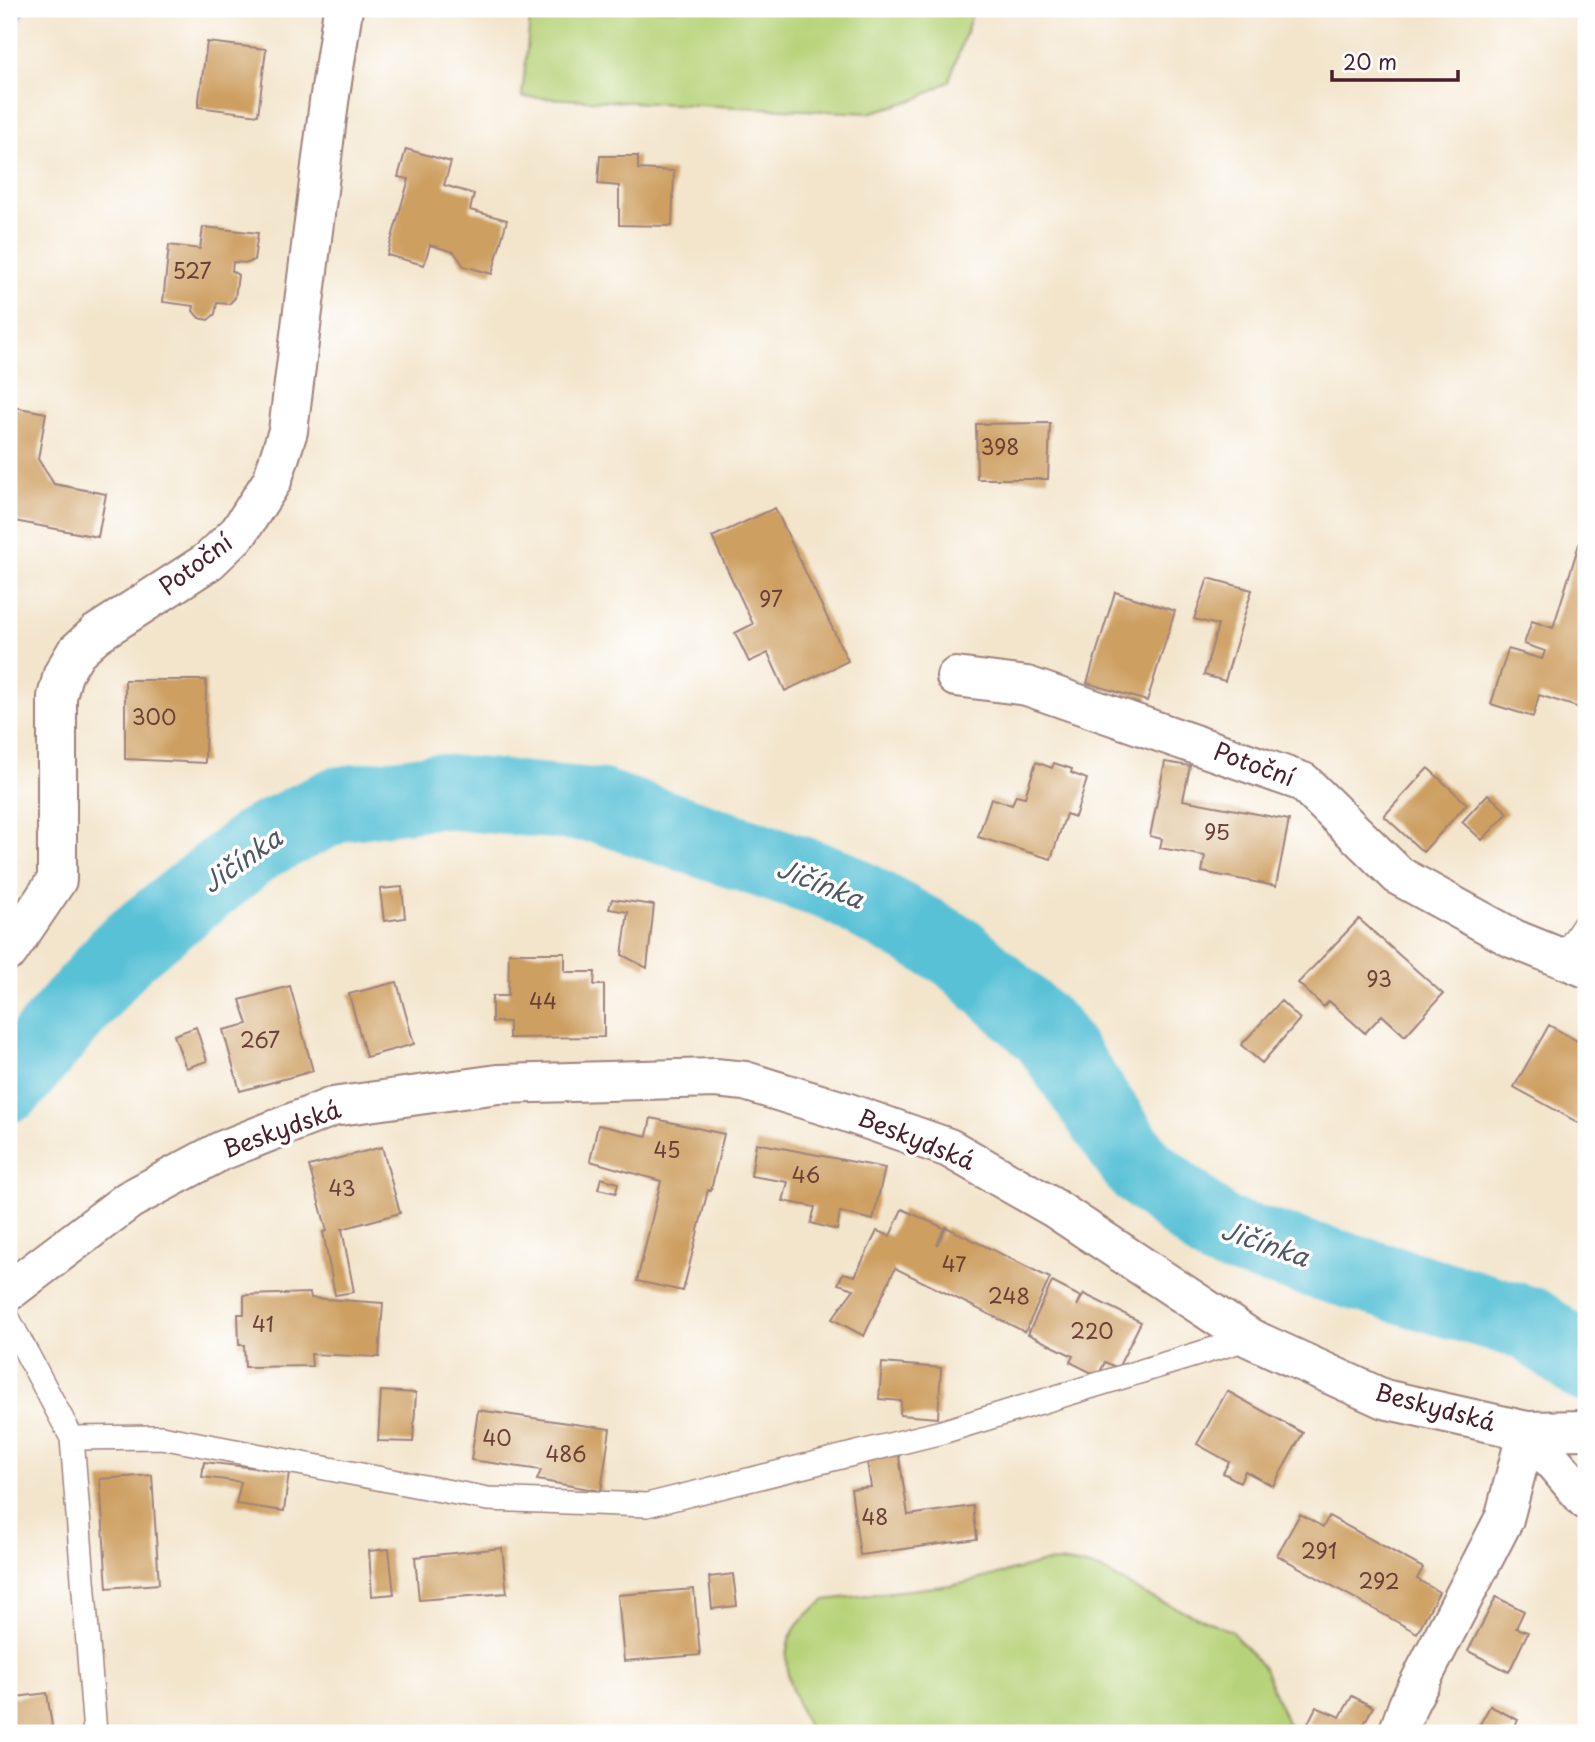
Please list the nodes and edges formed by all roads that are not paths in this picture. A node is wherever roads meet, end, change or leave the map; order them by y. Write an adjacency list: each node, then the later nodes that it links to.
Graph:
1 (343, 9): 4 (street, Potoční)
2 (956, 677): 5 (street, Potoční)
3 (1586, 922): 5 (lane)
4 (9, 950)
5 (1574, 963)
6 (9, 1292): 8 (street, Beskydská)
7 (9, 1320): 11 (lane)
8 (1250, 1338): 10 (street, Beskydská); 11 (lane)
9 (1581, 1430): 10 (street)
10 (1527, 1431): 12 (street); 14 (street, Beskydská)
11 (72, 1438): 13 (lane)
12 (1586, 1500)
13 (95, 1733)
14 (1398, 1733)

